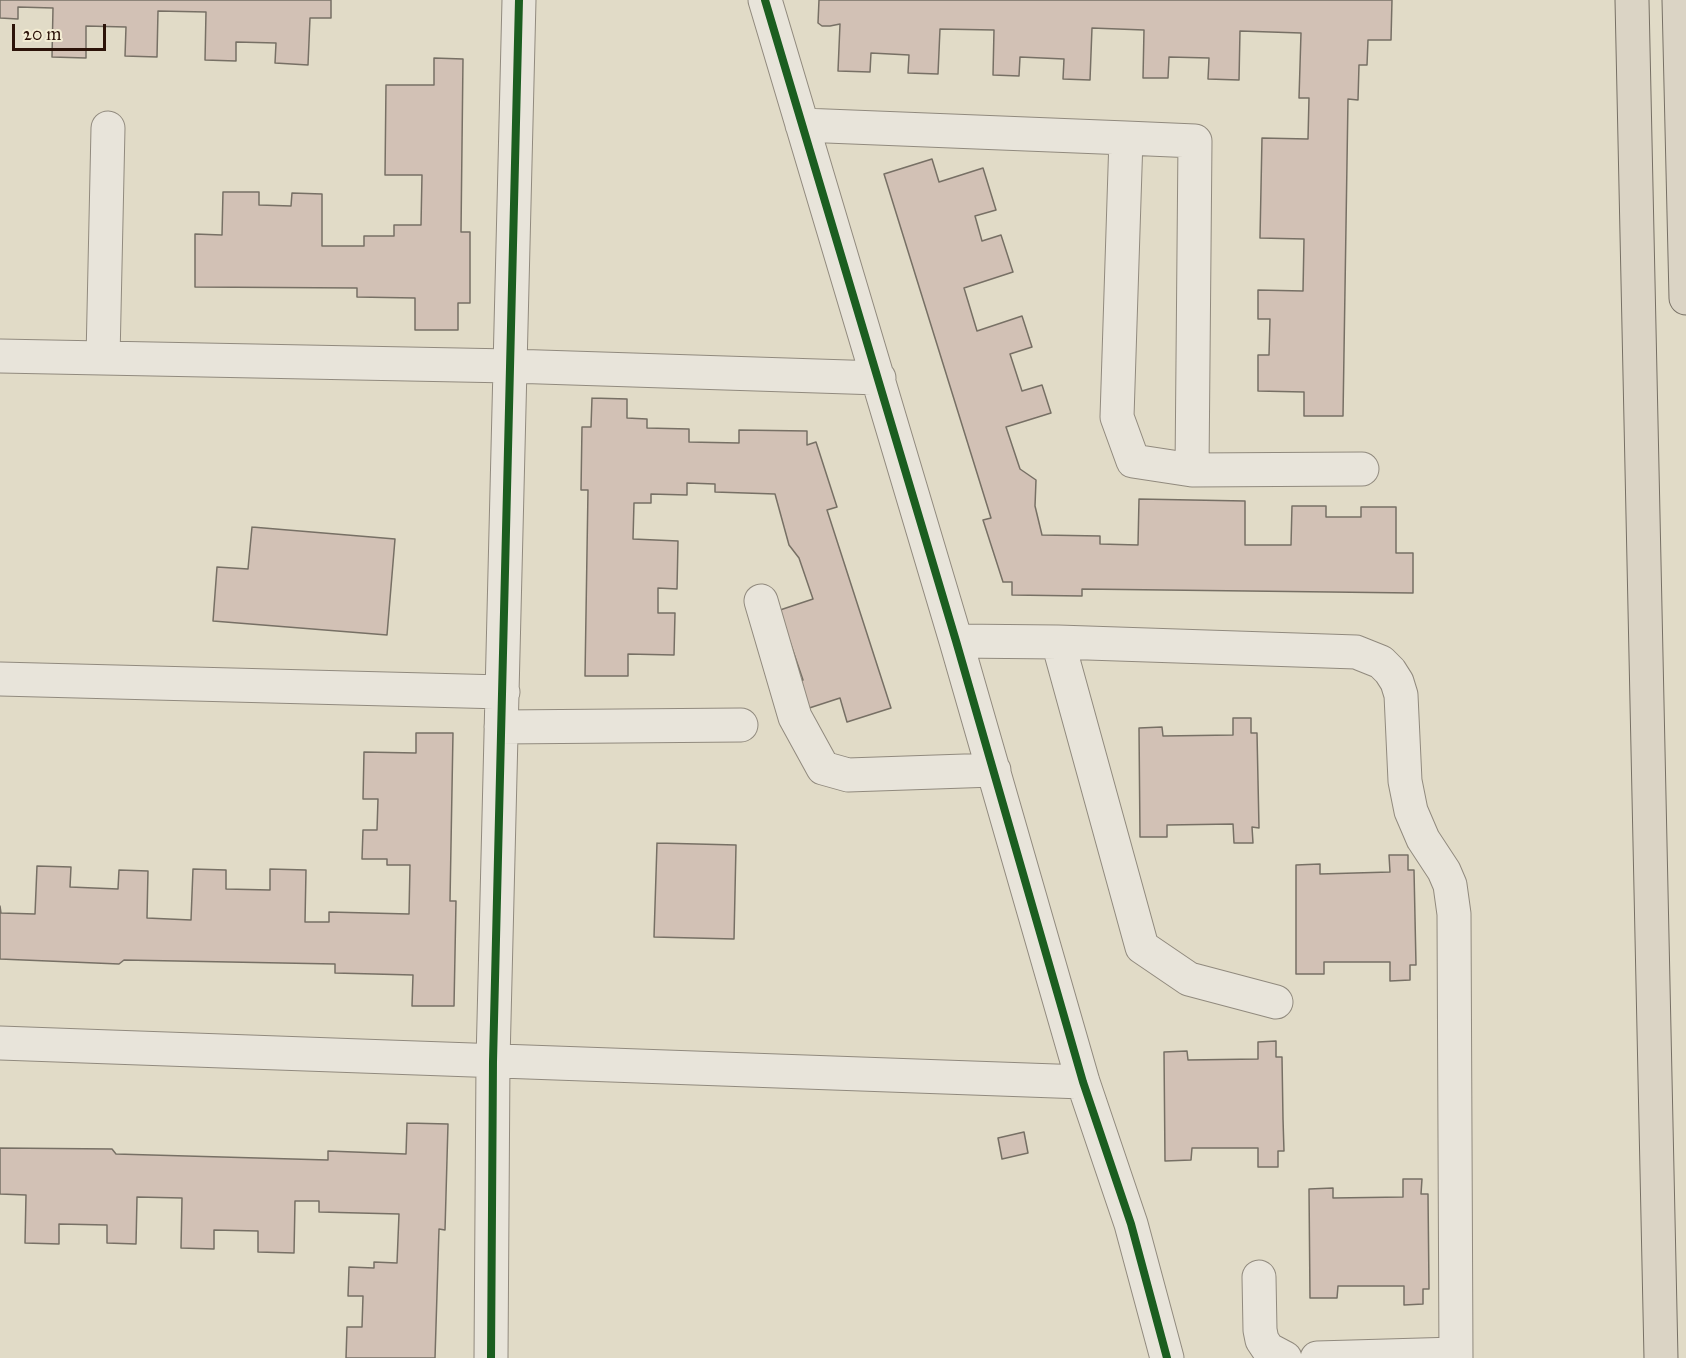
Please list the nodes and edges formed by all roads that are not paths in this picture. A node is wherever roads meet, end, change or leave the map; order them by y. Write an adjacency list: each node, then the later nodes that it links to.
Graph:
1 (519, 0): 11 (street)
2 (765, 0): 5 (street)
3 (1632, 0): 33 (highway)
4 (1679, 0): 8 (highway)
5 (802, 125): 7 (street); 12 (street)
6 (108, 128): 10 (street)
7 (1126, 138): 14 (street); 14 (street)
8 (1686, 298)
9 (0, 356): 10 (street)
10 (103, 358): 11 (street)
11 (510, 366): 12 (street); 19 (street)
12 (879, 378): 16 (street)
13 (1362, 469): 14 (street)
14 (1192, 470)
15 (761, 601): 22 (street)
16 (956, 641): 17 (street); 22 (street)
17 (1058, 642): 23 (street); 28 (street)
18 (0, 679): 19 (street)
19 (502, 692): 21 (street)
20 (741, 725): 21 (street)
21 (501, 727): 25 (street)
22 (994, 770): 26 (street)
23 (1276, 1002)
24 (0, 1043): 25 (street)
25 (493, 1061): 26 (street); 29 (street)
26 (1083, 1082): 30 (street)
27 (1259, 1277): 31 (street)
28 (1456, 1356): 32 (street)
29 (491, 1358)
30 (1167, 1358)
31 (1285, 1358)
32 (1317, 1358)
33 (1661, 1358)

